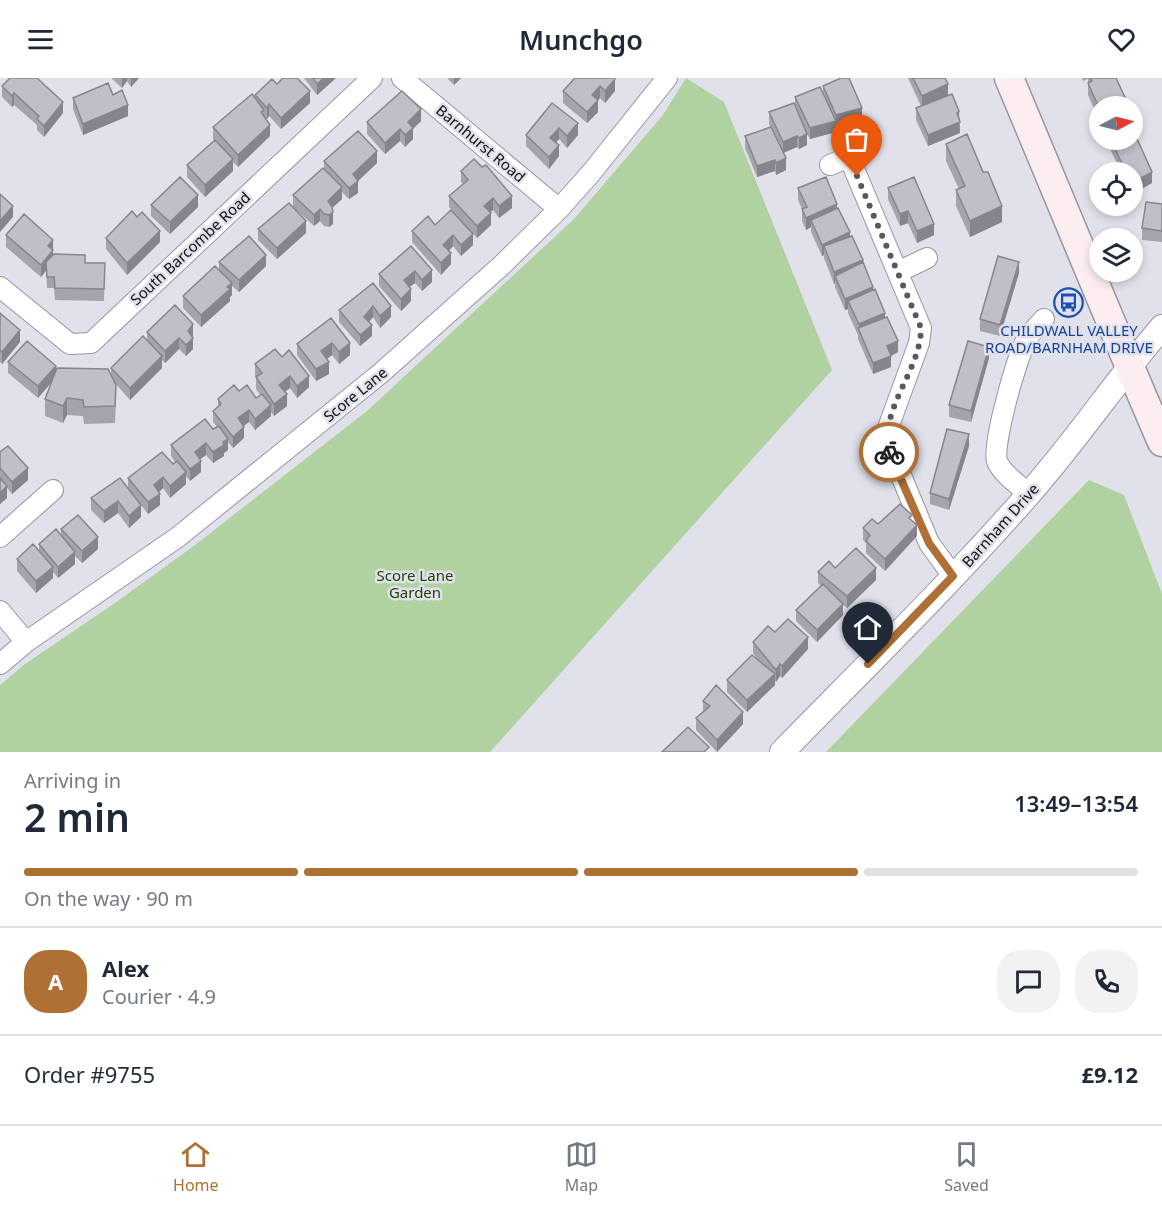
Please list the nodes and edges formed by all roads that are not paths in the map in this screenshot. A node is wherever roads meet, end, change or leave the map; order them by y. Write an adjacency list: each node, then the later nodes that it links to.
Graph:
1 (372, 78): 11 (street, South Barcombe Road)
2 (402, 78): 8 (street, Barnhurst Road)
3 (667, 78): 8 (street, Score Lane)
4 (1009, 78): 14 (main road)
5 (867, 149): 6 (street)
6 (849, 157): 7 (street); 10 (street)
7 (830, 165)
8 (559, 209): 21 (street, Score Lane)
9 (927, 258): 10 (street)
10 (898, 272): 19 (street)
11 (0, 287)
12 (1044, 319): 17 (street)
13 (1162, 327): 14 (street, Barnham Drive)
14 (1130, 365): 15 (main road); 17 (street, Barnham Drive)
15 (1162, 442)
16 (53, 490): 18 (street)
17 (1029, 495): 19 (street, Barnham Drive)
18 (0, 537)
19 (953, 576): 23 (street, Barnham Drive)
20 (0, 611): 21 (street)
21 (26, 642): 22 (street, Score Lane)
22 (0, 664)
23 (782, 752)

